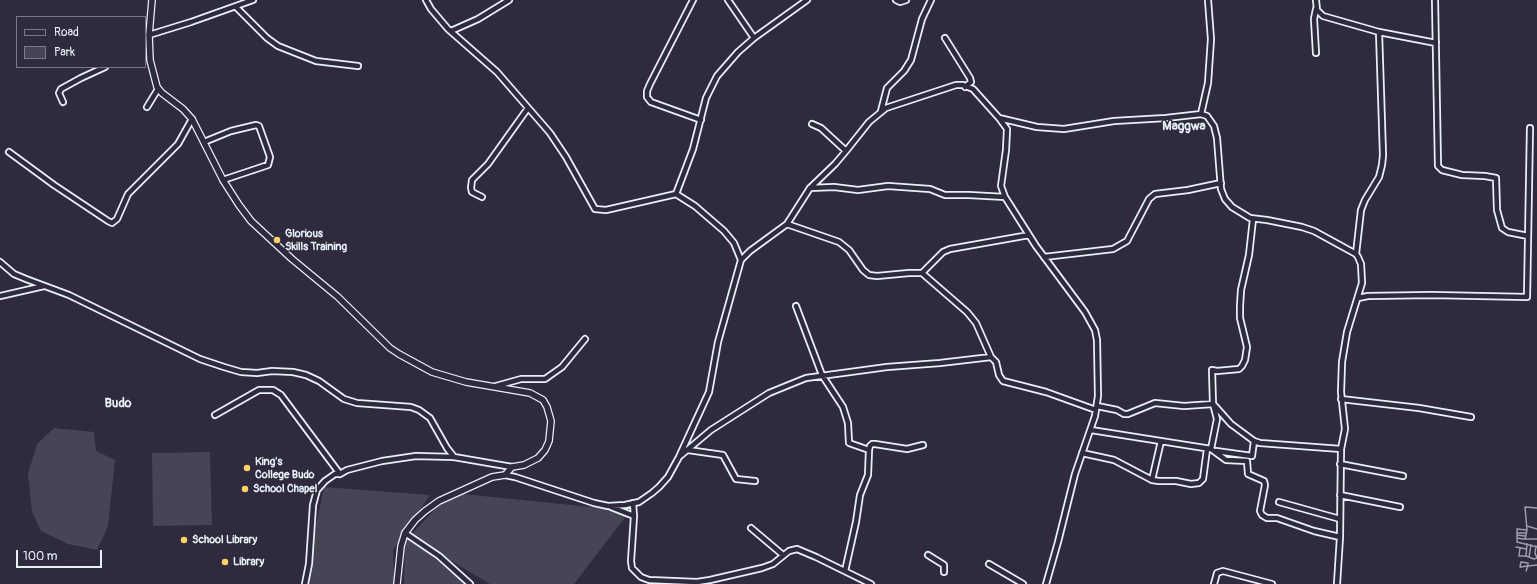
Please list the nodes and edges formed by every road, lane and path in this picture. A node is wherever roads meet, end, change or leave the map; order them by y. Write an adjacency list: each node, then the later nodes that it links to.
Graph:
1 (152, 0): 18 (street)
2 (253, 0): 14 (street)
3 (426, 0): 16 (street)
4 (509, 0): 16 (street)
5 (693, 0): 34 (street)
6 (728, 0): 19 (street)
7 (807, 0): 19 (street)
8 (896, 0): 9 (street)
9 (906, 0)
10 (931, 0): 30 (street)
11 (1208, 0): 31 (street)
12 (1316, 0): 15 (street)
13 (1435, 0): 21 (street)
14 (236, 7): 18 (street); 23 (street)
15 (1316, 7): 17 (street); 22 (street)
16 (451, 31): 29 (street)
17 (1379, 32): 21 (street); 50 (street)
18 (147, 33): 26 (street)
19 (754, 38): 34 (street)
20 (945, 38): 25 (street)
21 (1436, 43): 49 (street)
22 (1316, 53)
23 (358, 66)
24 (103, 68): 27 (street)
25 (965, 87): 30 (street); 32 (street)
26 (158, 89): 28 (street); 33 (street)
27 (64, 102)
28 (147, 107)
29 (528, 108): 43 (street); 44 (street)
30 (881, 111): 38 (street)
31 (1201, 114): 32 (street); 41 (street)
32 (999, 118): 45 (street)
33 (192, 119): 37 (street); 39 (street)
34 (701, 120): 43 (street)
35 (812, 124): 38 (street)
36 (1530, 128): 49 (street)
37 (204, 142): 40 (street); 40 (street)
38 (846, 151): 42 (street)
39 (9, 152)
40 (223, 180): 62 (street)
41 (1221, 183): 46 (street); 51 (street)
42 (810, 188): 45 (street); 47 (street)
43 (676, 194): 52 (street)
44 (482, 197)
45 (1005, 197): 48 (street)
46 (1253, 219): 50 (street); 64 (street)
47 (787, 224): 52 (street); 54 (street)
48 (1029, 236): 51 (street); 54 (street)
49 (1528, 236): 57 (street)
50 (1356, 254): 57 (street)
51 (1044, 257): 65 (street)
52 (741, 260): 78 (street)
53 (0, 262): 55 (street)
54 (922, 273): 60 (street)
55 (46, 286): 56 (street); 77 (street)
56 (0, 296)
57 (1358, 298): 63 (street)
58 (796, 306): 61 (street)
59 (585, 339): 62 (street)
60 (991, 357): 61 (street); 65 (street)
61 (822, 375): 72 (street); 73 (street)
62 (496, 386): 80 (street)
63 (1341, 399): 67 (street); 75 (street)
64 (1213, 404): 65 (street); 70 (street); 74 (street)
65 (1096, 408): 68 (street)
66 (215, 415): 81 (street)
67 (1472, 417)
68 (1091, 430): 69 (street); 76 (street)
69 (1161, 441): 74 (street); 84 (street)
70 (1254, 441): 74 (street); 75 (street)
71 (924, 445): 73 (street)
72 (688, 450): 78 (street); 85 (street)
73 (869, 450): 99 (street)
74 (1211, 450): 84 (street); 95 (street)
75 (1340, 450): 79 (street)
76 (1082, 453): 84 (street); 106 (street)
77 (454, 457): 80 (street); 81 (street)
78 (679, 457): 88 (street)
79 (1340, 464): 83 (street); 86 (street)
80 (512, 467): 82 (street)
81 (340, 474): 101 (street)
82 (505, 475): 89 (street); 94 (street)
83 (1403, 476)
84 (1152, 480)
85 (755, 481)
86 (1340, 495): 90 (street); 92 (street)
87 (1279, 502): 92 (street)
88 (633, 503): 89 (street); 91 (street)
89 (608, 506): 91 (street)
90 (1400, 506)
91 (634, 516): 96 (street)
92 (1340, 519): 95 (street)
93 (751, 528): 96 (street)
94 (406, 533): 102 (street); 103 (street)
95 (1340, 536): 109 (street)
96 (783, 555): 99 (street)
97 (928, 555): 100 (street)
98 (989, 564): 105 (street)
99 (846, 571): 104 (street)
100 (944, 572)
101 (305, 584)
102 (397, 584)
103 (470, 584)
104 (871, 584)
105 (1024, 584)
106 (1046, 584)
107 (1214, 584): 108 (street)
108 (1272, 584)
109 (1337, 584)

